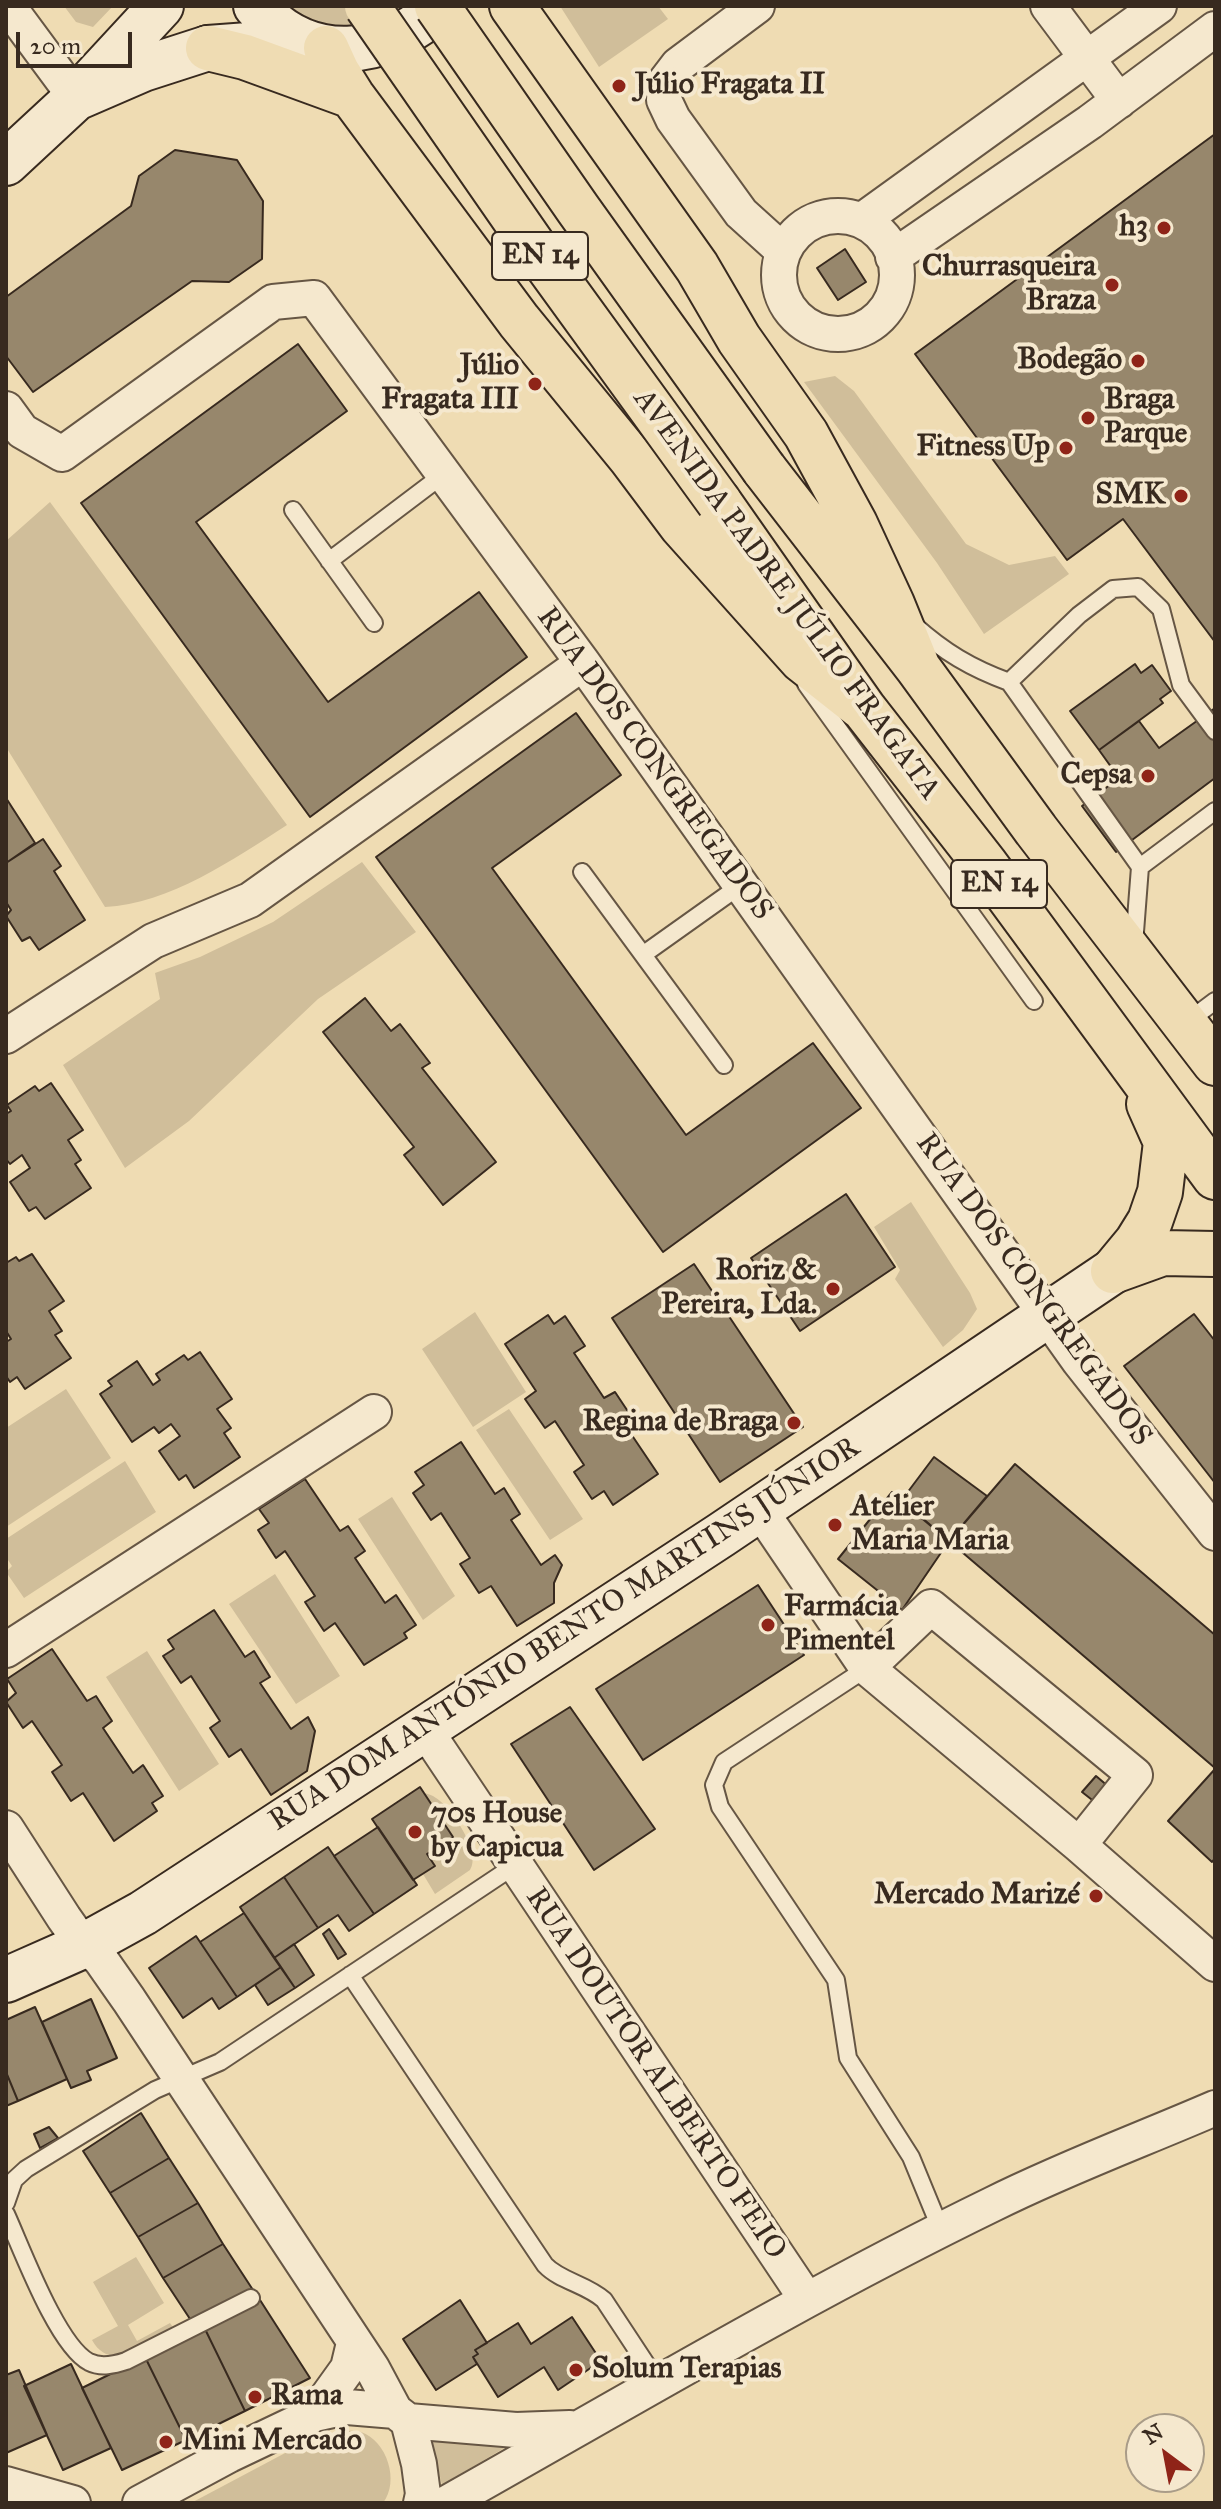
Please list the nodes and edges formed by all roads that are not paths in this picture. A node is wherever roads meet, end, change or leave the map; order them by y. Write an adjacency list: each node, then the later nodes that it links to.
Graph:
1 (8, 6): 15 (street)
2 (161, 6): 15 (street)
3 (256, 6): 11 (street)
4 (367, 6): 31 (highway, AVENIDA PADRE JÚLIO FRAGATA / EN 14, bridge)
5 (439, 6): 11 (street); 29 (highway, AVENIDA PADRE JÚLIO FRAGATA / EN 14, bridge)
6 (512, 6): 25 (highway)
7 (757, 6): 19 (street)
8 (1048, 6): 13 (street)
9 (1159, 6): 13 (street)
10 (1215, 29): 16 (street)
11 (315, 44): 12 (street); 14 (highway)
12 (208, 48): 14 (highway); 15 (street)
13 (1088, 59): 16 (street); 18 (street)
14 (352, 96): 27 (highway)
15 (76, 98): 17 (street)
16 (1119, 101): 20 (street)
17 (6, 163)
18 (864, 219): 19 (street); 20 (street)
19 (783, 251): 20 (street)
20 (893, 257)
21 (14, 420): 22 (street, RUA DOS CONGREGADOS)
22 (444, 474): 24 (lane); 28 (street, RUA DOS CONGREGADOS)
23 (293, 510): 24 (lane)
24 (329, 561): 26 (lane)
25 (892, 604): 29 (highway); 30 (lane)
26 (374, 623)
27 (802, 660): 31 (highway); 39 (lane)
28 (583, 663): 36 (street, RUA DOS CONGREGADOS); 41 (street)
29 (918, 668): 38 (highway, AVENIDA PADRE JÚLIO FRAGATA / EN 14)
30 (1009, 682): 32 (lane); 34 (lane)
31 (864, 709): 42 (highway, AVENIDA PADRE JÚLIO FRAGATA / EN 14)
32 (1215, 731)
33 (1215, 811): 34 (lane)
34 (1140, 867): 38 (lane)
35 (582, 872): 37 (lane)
36 (741, 885): 37 (lane); 48 (street, RUA DOS CONGREGADOS)
37 (644, 954): 44 (lane)
38 (1133, 954): 40 (highway, AVENIDA PADRE JÚLIO FRAGATA / EN 14)
39 (1034, 1001)
40 (1200, 1012): 43 (highway, AVENIDA PADRE JÚLIO FRAGATA / EN 14)
41 (6, 1036)
42 (1131, 1062): 45 (highway, AVENIDA PADRE JÚLIO FRAGATA / EN 14); 47 (highway)
43 (1215, 1063)
44 (724, 1065)
45 (1215, 1177)
46 (1215, 1254): 47 (highway)
47 (1113, 1271): 48 (street, RUA DOM ANTÓNIO BENTO MARTINS JÚNIOR)
48 (1047, 1315): 50 (street, RUA DOM ANTÓNIO BENTO MARTINS JÚNIOR); 51 (street, RUA DOS CONGREGADOS)
49 (374, 1412): 52 (street)
50 (760, 1510): 53 (street); 54 (street, RUA DOM ANTÓNIO BENTO MARTINS JÚNIOR)
51 (1215, 1533)
52 (6, 1650)
53 (867, 1668): 56 (street); 56 (street); 66 (lane)
54 (424, 1728): 57 (street, RUA DOUTOR ALBERTO FEIO); 58 (street, RUA DOM ANTÓNIO BENTO MARTINS JÚNIOR)
55 (6, 1828): 58 (street)
56 (1079, 1845): 59 (street)
57 (514, 1866): 60 (lane); 68 (street, RUA DOUTOR ALBERTO FEIO)
58 (85, 1945): 61 (street, RUA DOM ANTÓNIO BENTO MARTINS JÚNIOR); 62 (street)
59 (1215, 1964)
60 (350, 1975): 62 (lane); 70 (lane)
61 (6, 1980)
62 (182, 2079): 64 (lane); 69 (street)
63 (1215, 2108): 66 (street)
64 (6, 2203)
65 (6, 2214): 67 (lane)
66 (941, 2230): 68 (street)
67 (251, 2298)
68 (807, 2300): 70 (street)
69 (354, 2343): 71 (street); 72 (street)
70 (658, 2382): 73 (street)
71 (315, 2414): 72 (street); 76 (street)
72 (401, 2416): 73 (street); 77 (street)
73 (575, 2428): 78 (street)
74 (6, 2484): 75 (street)
75 (73, 2503)
76 (140, 2503)
77 (421, 2503)
78 (447, 2503)

